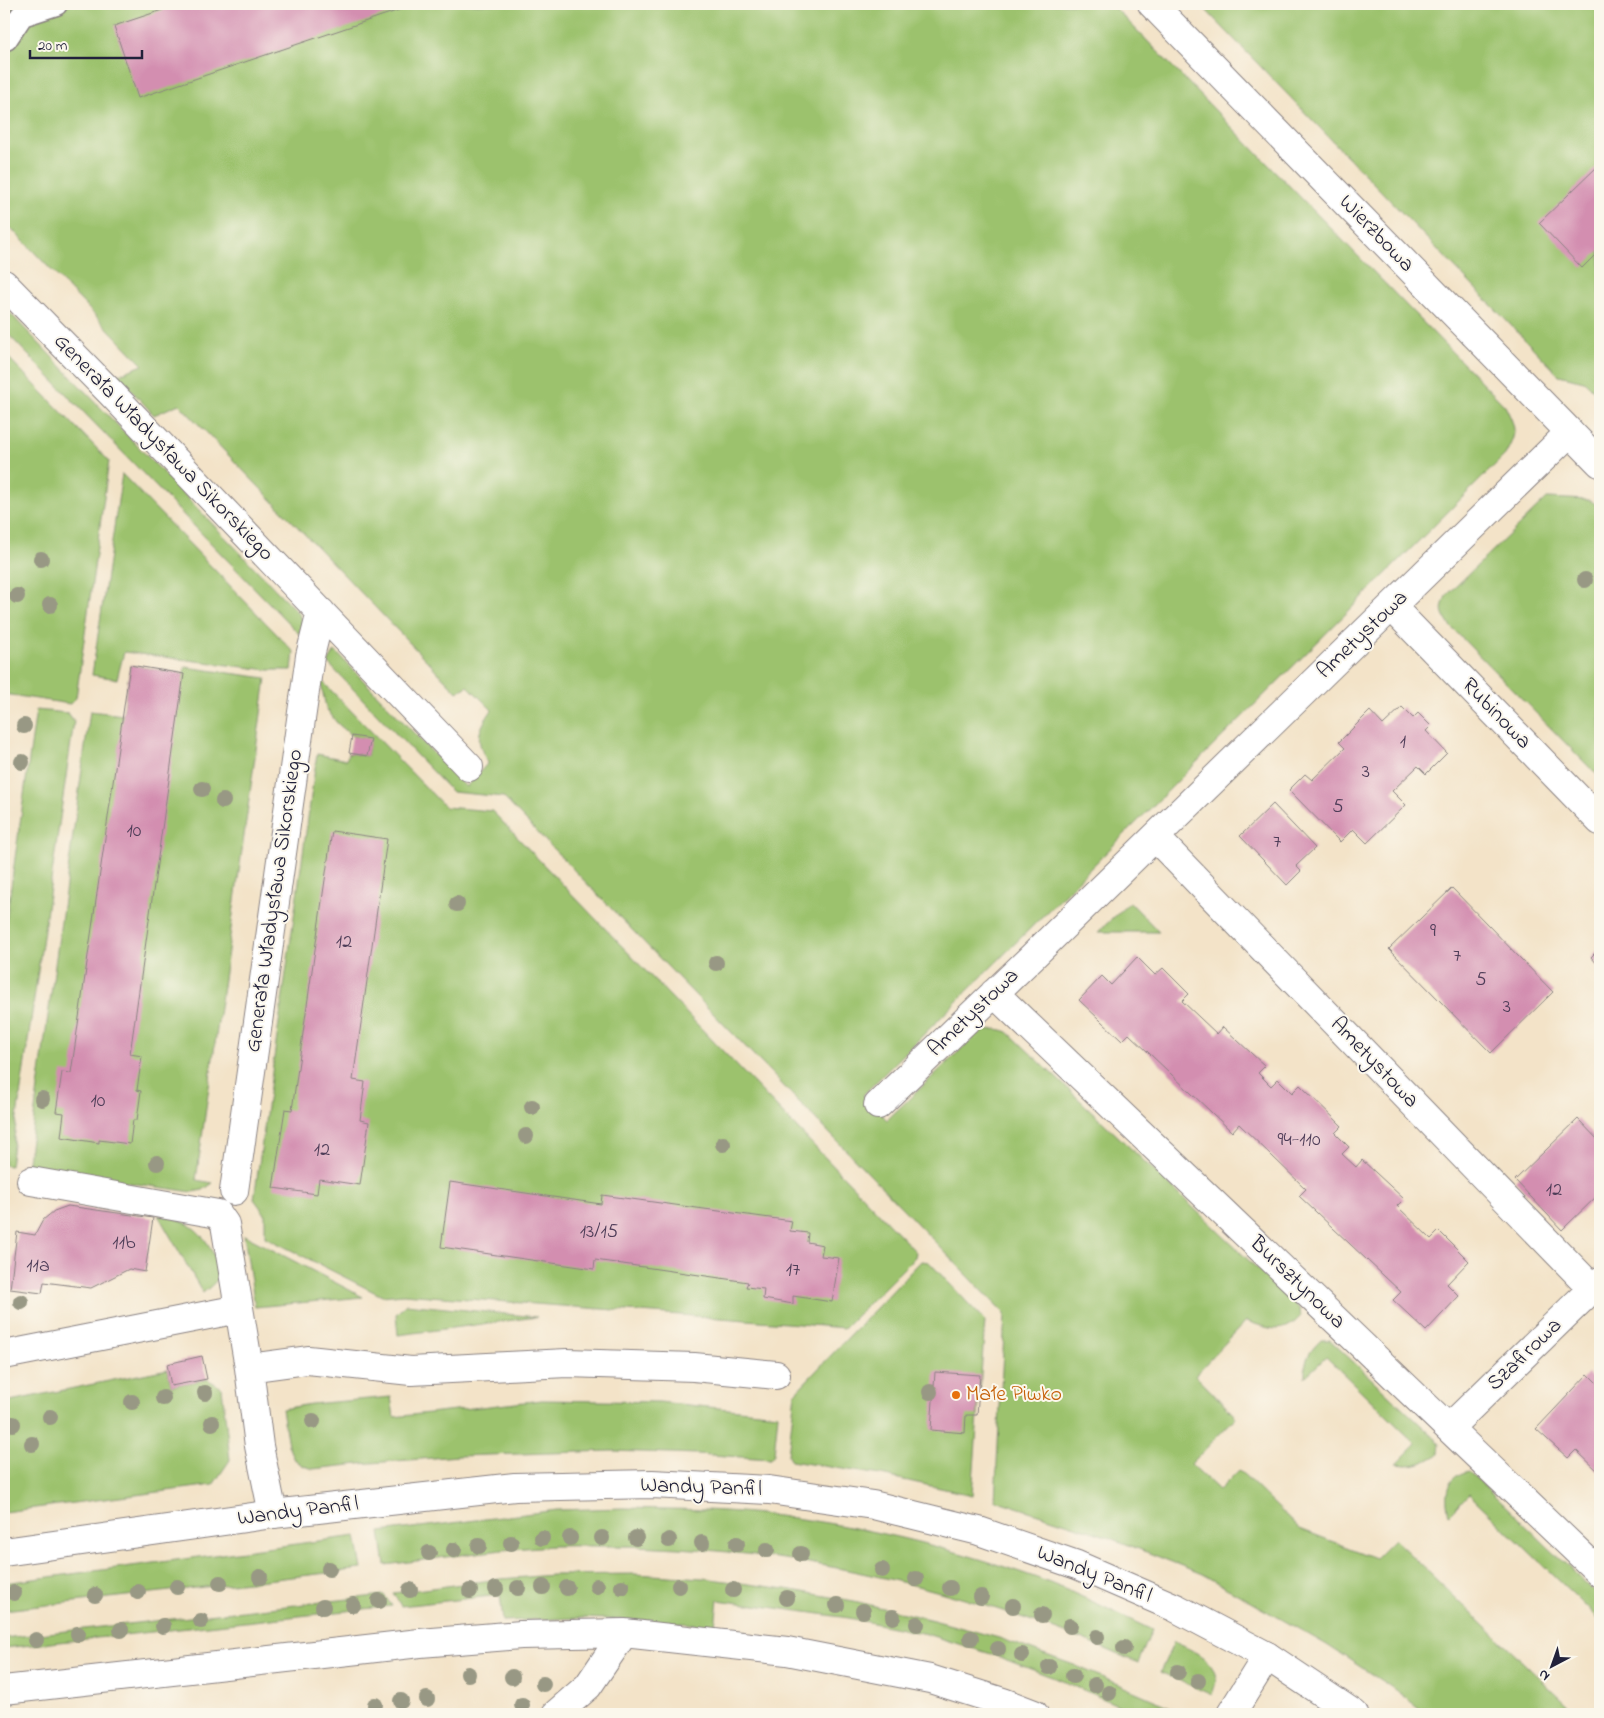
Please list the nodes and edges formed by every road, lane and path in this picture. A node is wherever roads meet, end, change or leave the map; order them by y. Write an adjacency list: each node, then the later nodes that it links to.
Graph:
1 (56, 4): 3 (lane)
2 (1152, 4): 5 (street, Wierzbowa)
3 (6, 39)
4 (4, 284): 8 (street, Generała Władysława Sikorskiego)
5 (1570, 432): 6 (street, Wierzbowa); 7 (street, Ametystowa)
6 (1600, 463)
7 (1392, 607): 10 (street, Rubinowa); 11 (street, Ametystowa)
8 (321, 612): 9 (street, Generała Władysława Sikorskiego); 15 (street, Generała Władysława Sikorskiego)
9 (470, 767)
10 (1600, 821)
11 (1155, 837): 12 (street, Ametystowa); 16 (street, Ametystowa)
12 (994, 994): 13 (street, Ametystowa); 21 (street, Bursztynowa)
13 (878, 1105)
14 (31, 1181): 17 (street)
15 (234, 1191)
16 (1597, 1285): 21 (street, Szafirowa)
17 (239, 1309): 18 (street); 19 (street)
18 (4, 1355)
19 (249, 1368): 20 (street); 22 (street)
20 (776, 1375)
21 (1449, 1428): 24 (street, Bursztynowa)
22 (273, 1514): 23 (street, Wandy Panfil); 26 (street, Wandy Panfil)
23 (4, 1552)
24 (1600, 1573)
25 (624, 1633): 27 (street); 28 (street); 29 (street)
26 (1267, 1656): 30 (street); 31 (street, Wandy Panfil)
27 (4, 1690)
28 (556, 1714)
29 (1034, 1714)
30 (1231, 1714)
31 (1354, 1714)

